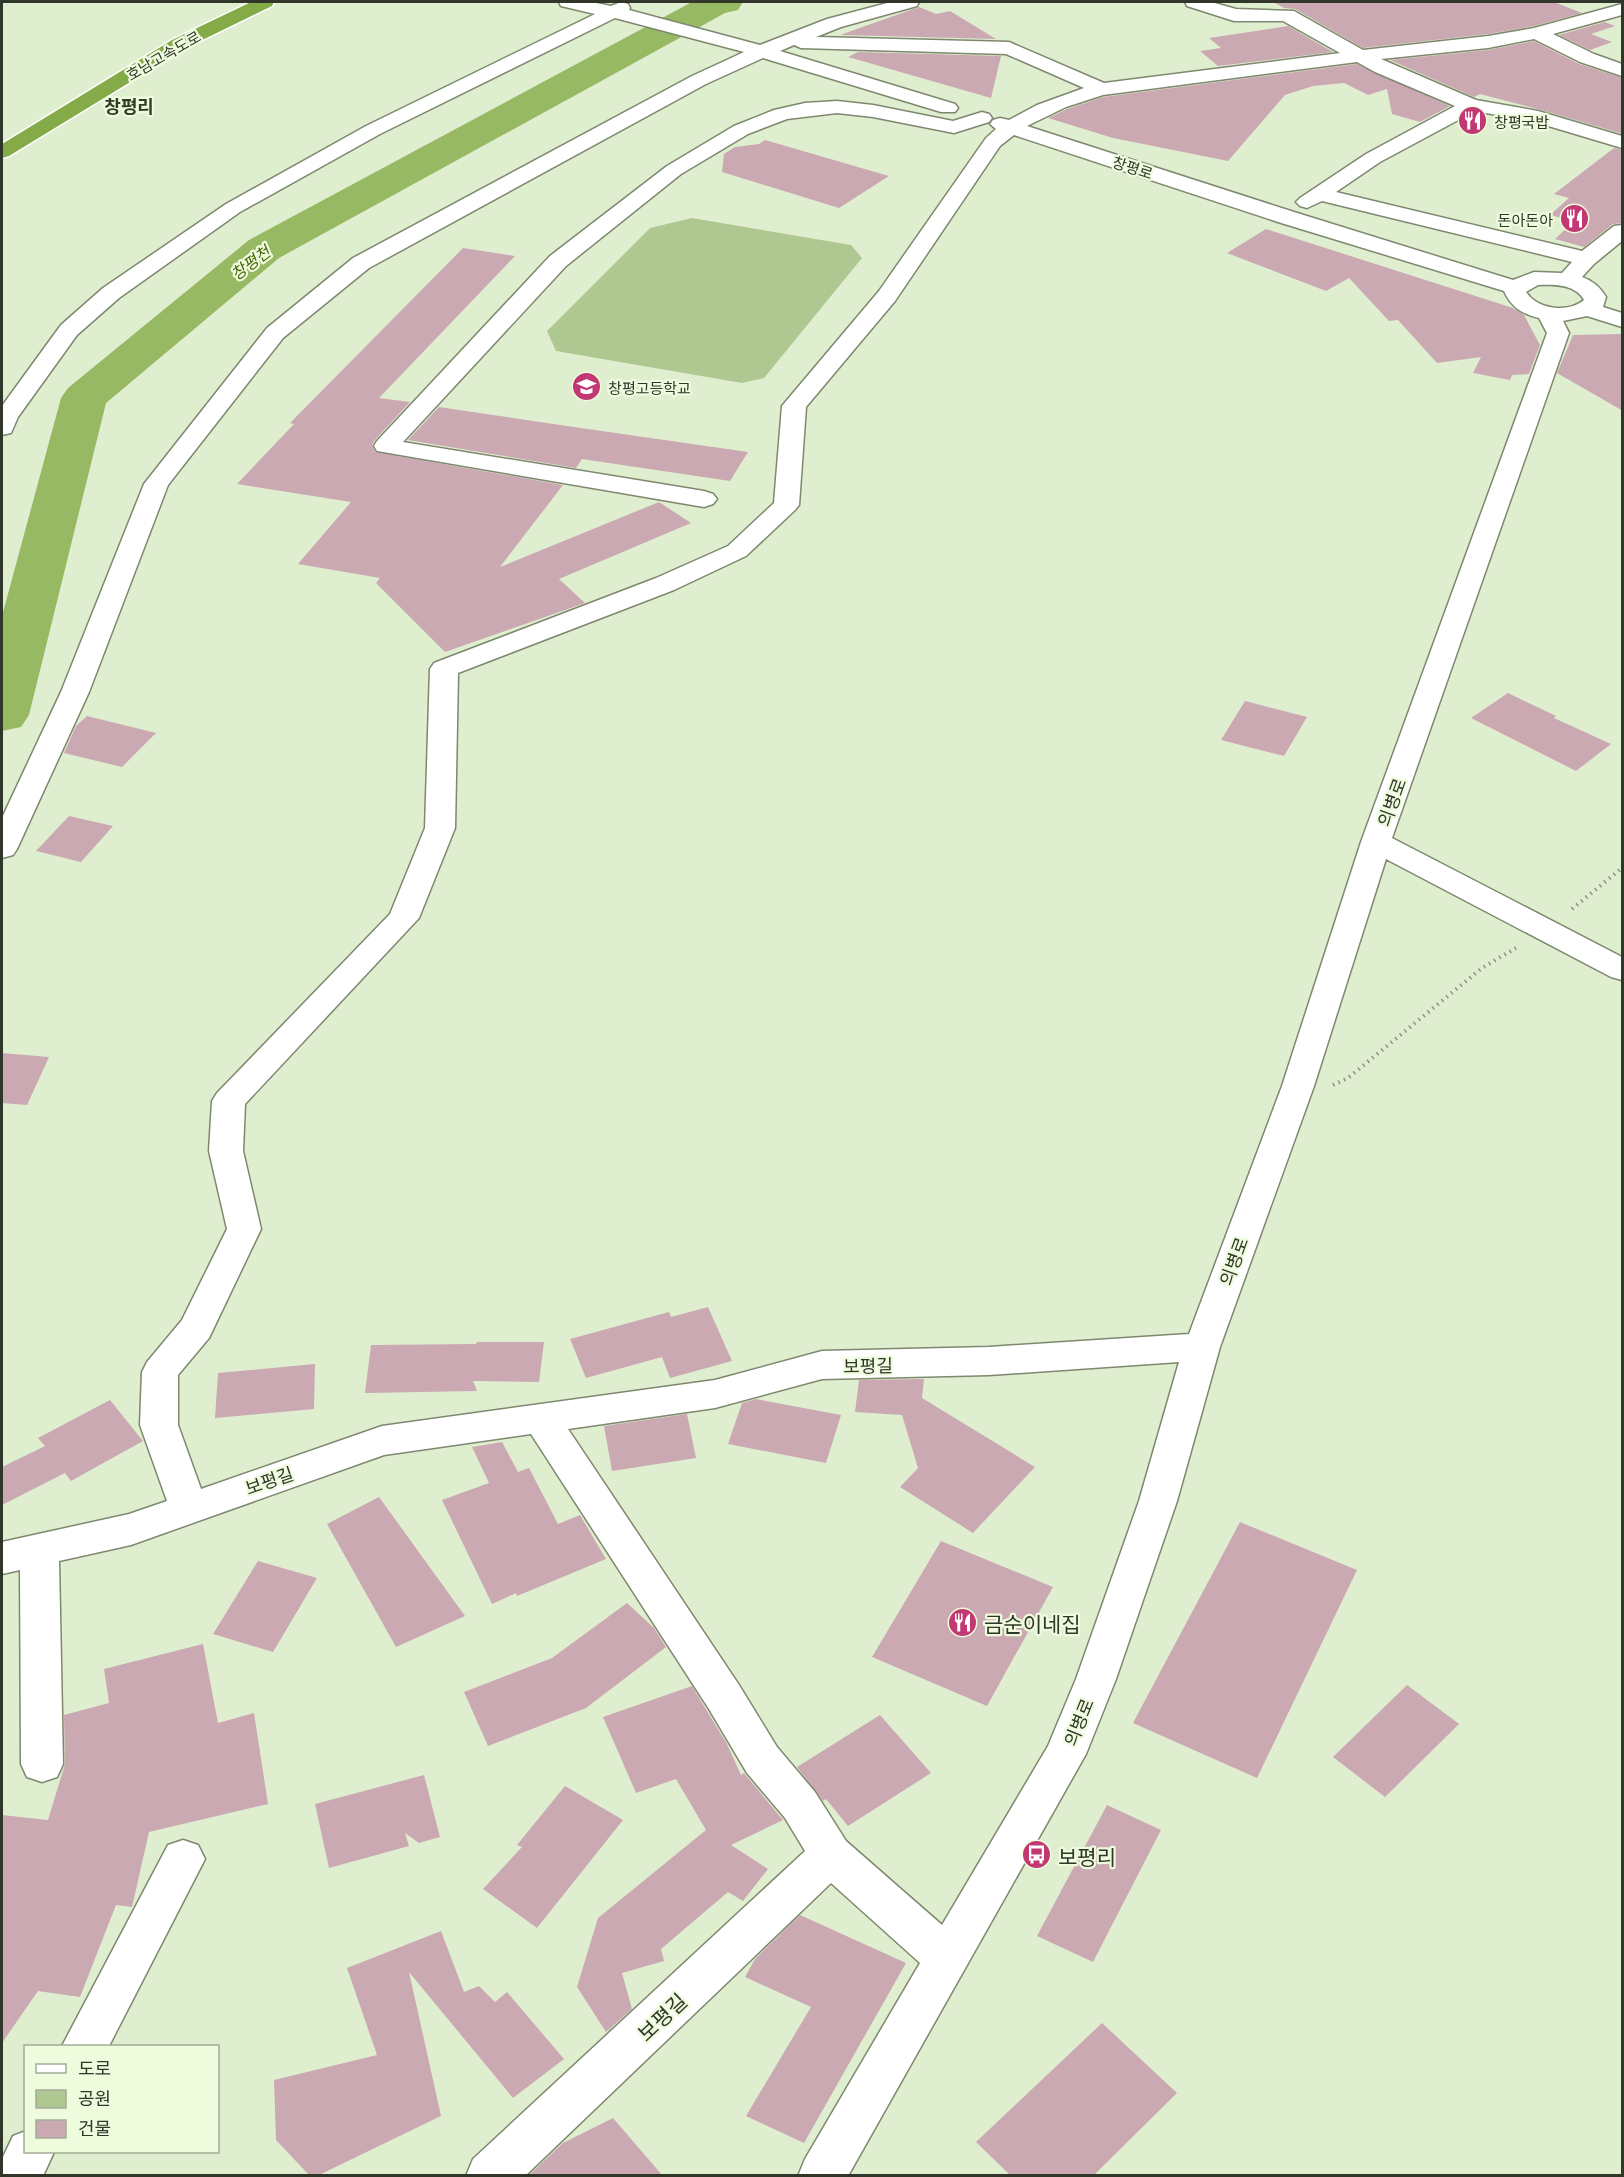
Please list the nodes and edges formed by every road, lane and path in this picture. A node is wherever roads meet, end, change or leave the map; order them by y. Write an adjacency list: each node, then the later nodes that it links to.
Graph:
1 (229, 2): 10 (highway, 호남고속도로)
2 (265, 2): 20 (highway, 호남고속도로)
3 (568, 2): 8 (street, 창평로)
4 (633, 2): 8 (street)
5 (910, 2): 11 (street)
6 (1194, 2): 13 (street)
7 (1623, 9): 9 (street)
8 (614, 11): 12 (street, 창평로); 30 (street)
9 (1536, 33): 13 (street); 14 (street)
10 (150, 40)
11 (786, 42): 12 (street); 15 (street)
12 (755, 50): 17 (street, 창평로); 33 (street)
13 (1358, 56): 15 (street); 16 (street)
14 (1623, 70)
15 (1102, 89): 18 (street)
16 (1472, 105): 19 (street); 21 (street)
17 (982, 118): 18 (street, 창평로); 31 (street)
18 (1011, 127): 22 (street, 창평로); 40 (street)
19 (1623, 142)
20 (2, 152)
21 (1318, 194): 22 (street); 24 (street)
22 (1286, 217): 26 (street, 창평로)
23 (1623, 231): 24 (street)
24 (1586, 259): 25 (street)
25 (1567, 280): 26 (street); 27 (street)
26 (1517, 288): 28 (street)
27 (1588, 309): 28 (street); 29 (street)
28 (1547, 312): 32 (street, 의병로)
29 (1623, 320)
30 (2, 428)
31 (704, 499)
32 (1376, 842): 35 (street); 37 (street, 의병로)
33 (2, 849)
34 (1623, 868): 35 (path)
35 (1547, 930): 36 (street); 37 (path)
36 (1623, 970)
37 (1298, 1086): 38 (street, 의병로)
38 (1202, 1347): 39 (street, 보평길); 45 (street, 의병로)
39 (540, 1418): 40 (street, 보평길); 43 (street)
40 (189, 1508): 41 (street, 보평길)
41 (20, 1554): 42 (street)
42 (42, 1764)
43 (831, 1855): 45 (street); 49 (street, 보평길)
44 (183, 1859): 46 (street)
45 (946, 1958): 50 (street, 의병로)
46 (86, 2045)
47 (29, 2153): 48 (street)
48 (18, 2175)
49 (490, 2175)
50 (822, 2175)

